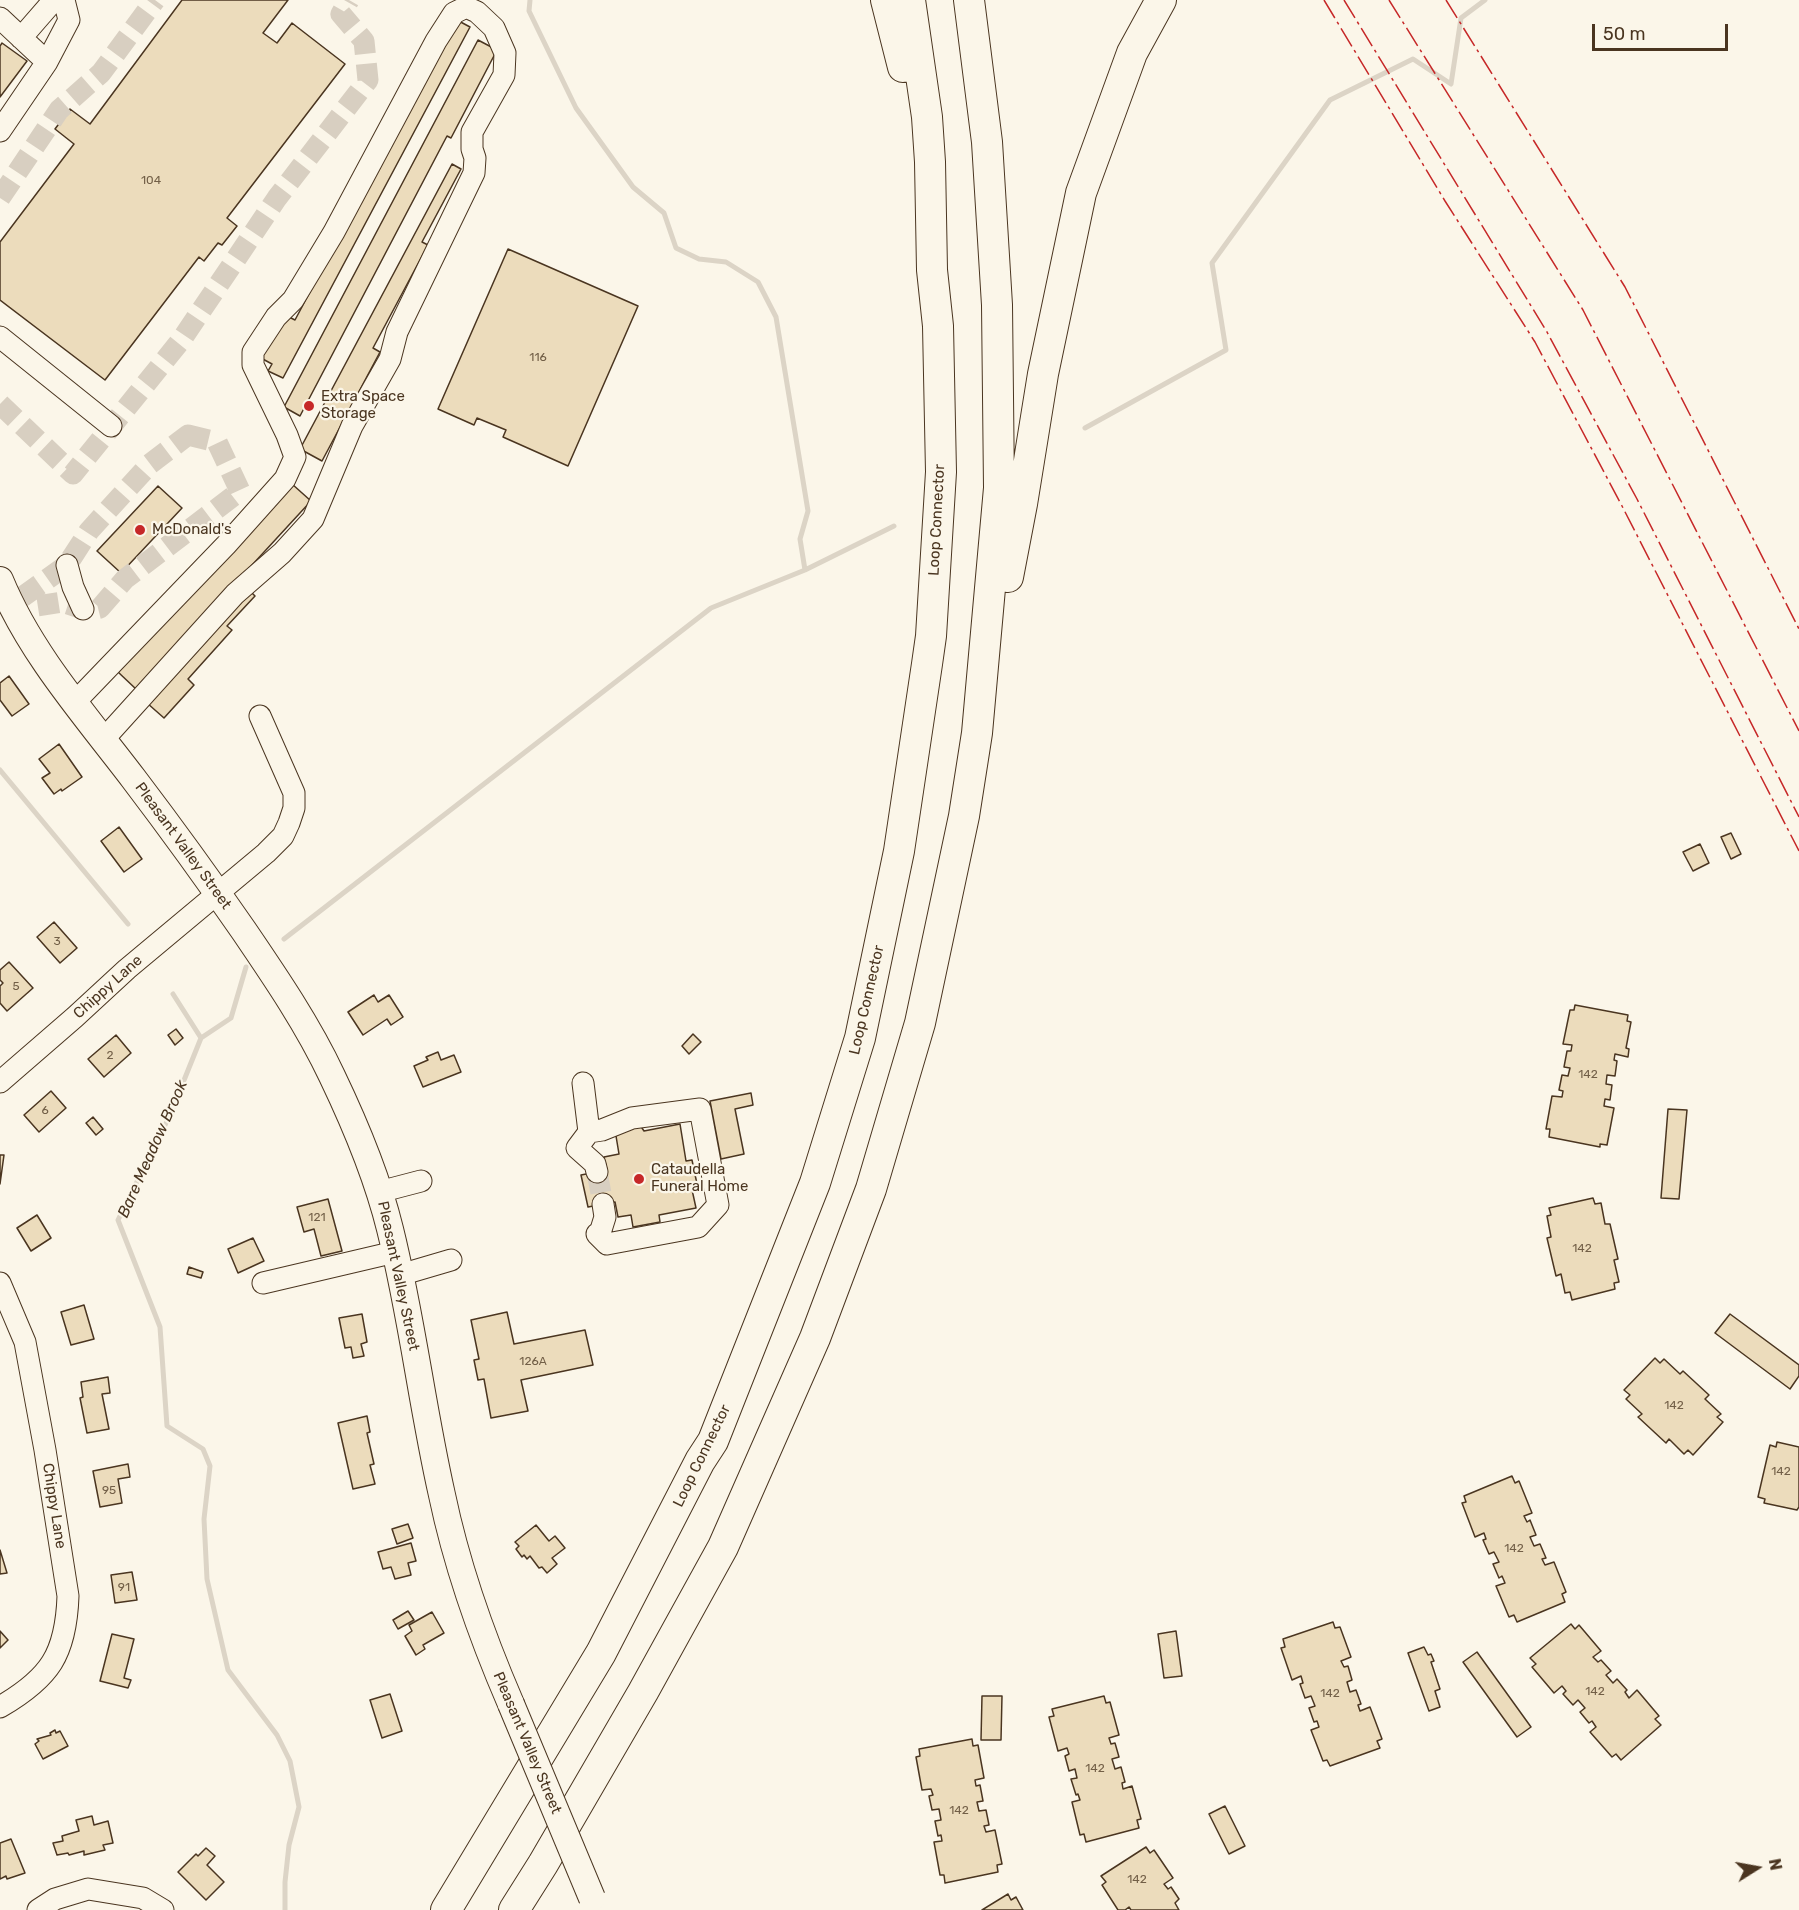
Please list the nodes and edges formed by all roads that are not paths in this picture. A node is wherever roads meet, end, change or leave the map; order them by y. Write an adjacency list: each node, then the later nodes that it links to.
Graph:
1 (54, 0): 8 (street)
2 (64, 0): 9 (street)
3 (886, 0): 11 (highway)
4 (910, 0): 11 (highway, Loop Connector)
5 (969, 0): 20 (highway)
6 (1161, 0): 20 (highway)
7 (0, 18): 8 (street)
8 (21, 38): 9 (street)
9 (46, 62): 10 (street)
10 (0, 131)
11 (931, 186): 38 (highway, Loop Connector)
12 (0, 337): 13 (street)
13 (111, 426)
14 (67, 565): 17 (street)
15 (0, 580): 16 (main road, Pleasant Valley Street)
16 (5, 609): 18 (main road, Pleasant Valley Street)
17 (83, 609)
18 (75, 702): 21 (main road, Pleasant Valley Street); 21 (street)
19 (260, 716): 22 (street, Chippy Lane)
20 (976, 733): 39 (highway)
21 (104, 740): 22 (main road, Pleasant Valley Street)
22 (218, 893): 23 (street, Chippy Lane); 28 (main road, Pleasant Valley Street)
23 (0, 1082)
24 (583, 1083): 25 (street)
25 (583, 1140): 26 (street); 29 (street)
26 (597, 1172)
27 (421, 1181): 28 (street)
28 (379, 1192): 31 (main road, Pleasant Valley Street)
29 (603, 1204)
30 (450, 1260): 31 (street)
31 (398, 1264): 33 (street); 35 (main road, Pleasant Valley Street, bridge)
32 (0, 1283): 34 (street, Chippy Lane)
33 (263, 1283)
34 (0, 1707)
35 (593, 1904)
36 (38, 1910): 37 (street)
37 (163, 1910)
38 (446, 1910)
39 (514, 1910)

